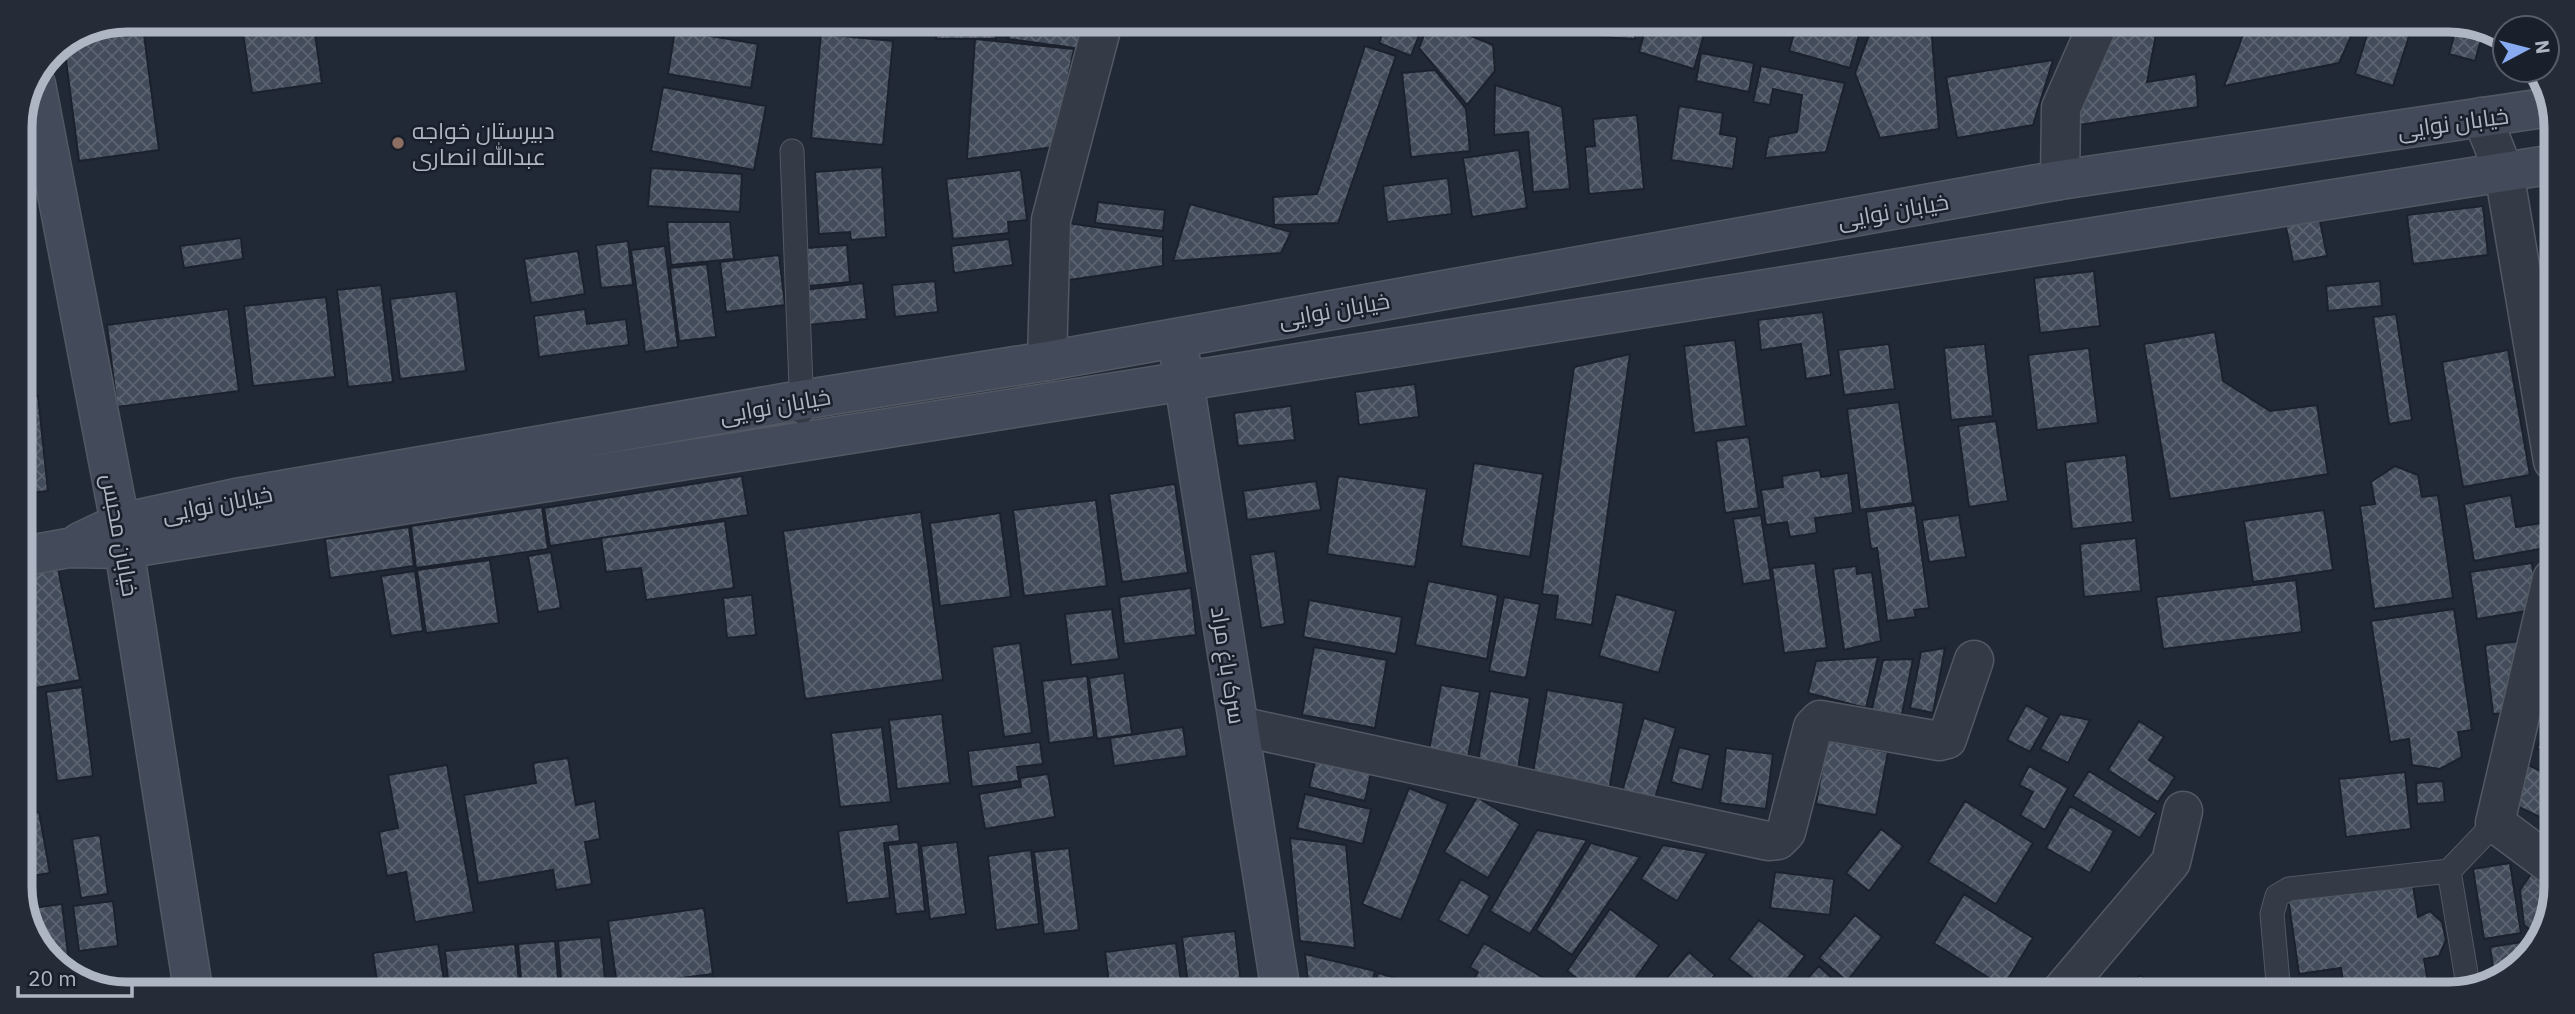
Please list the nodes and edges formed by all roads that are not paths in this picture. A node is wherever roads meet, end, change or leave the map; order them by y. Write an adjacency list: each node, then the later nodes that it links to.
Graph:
1 (1100, 32): 11 (street)
2 (2094, 32): 9 (street)
3 (38, 94): 16 (street, خیابان محبس)
4 (2542, 108): 5 (street, خیابان نوایی)
5 (2482, 117): 8 (street); 9 (street, خیابان نوایی)
6 (792, 151): 13 (lane)
7 (2543, 166): 8 (street, خیابان نوایی)
8 (2504, 172): 12 (street, خیابان نوایی); 14 (street)
9 (2060, 180): 10 (street, خیابان نوایی)
10 (1177, 337): 11 (street, خیابان نوایی); 12 (street, سرک باغ مراد)
11 (1047, 360): 13 (street, خیابان نوایی)
12 (1184, 382): 15 (street, خیابان نوایی); 20 (street, سرک باغ مراد)
13 (802, 400): 15 (lane); 16 (street, خیابان نوایی)
14 (2543, 404)
15 (803, 440): 16 (street, خیابان نوایی)
16 (122, 536): 17 (street); 26 (street, خیابان محبس)
17 (32, 555)
18 (2544, 615): 22 (street)
19 (1974, 660): 20 (street)
20 (1238, 726): 27 (street, سرک باغ مراد)
21 (2183, 811): 28 (street)
22 (2495, 823): 23 (street); 24 (lane)
23 (2544, 860)
24 (2449, 871): 25 (lane); 29 (lane)
25 (2468, 981)
26 (192, 982)
27 (1279, 982)
28 (2069, 982)
29 (2278, 982)

